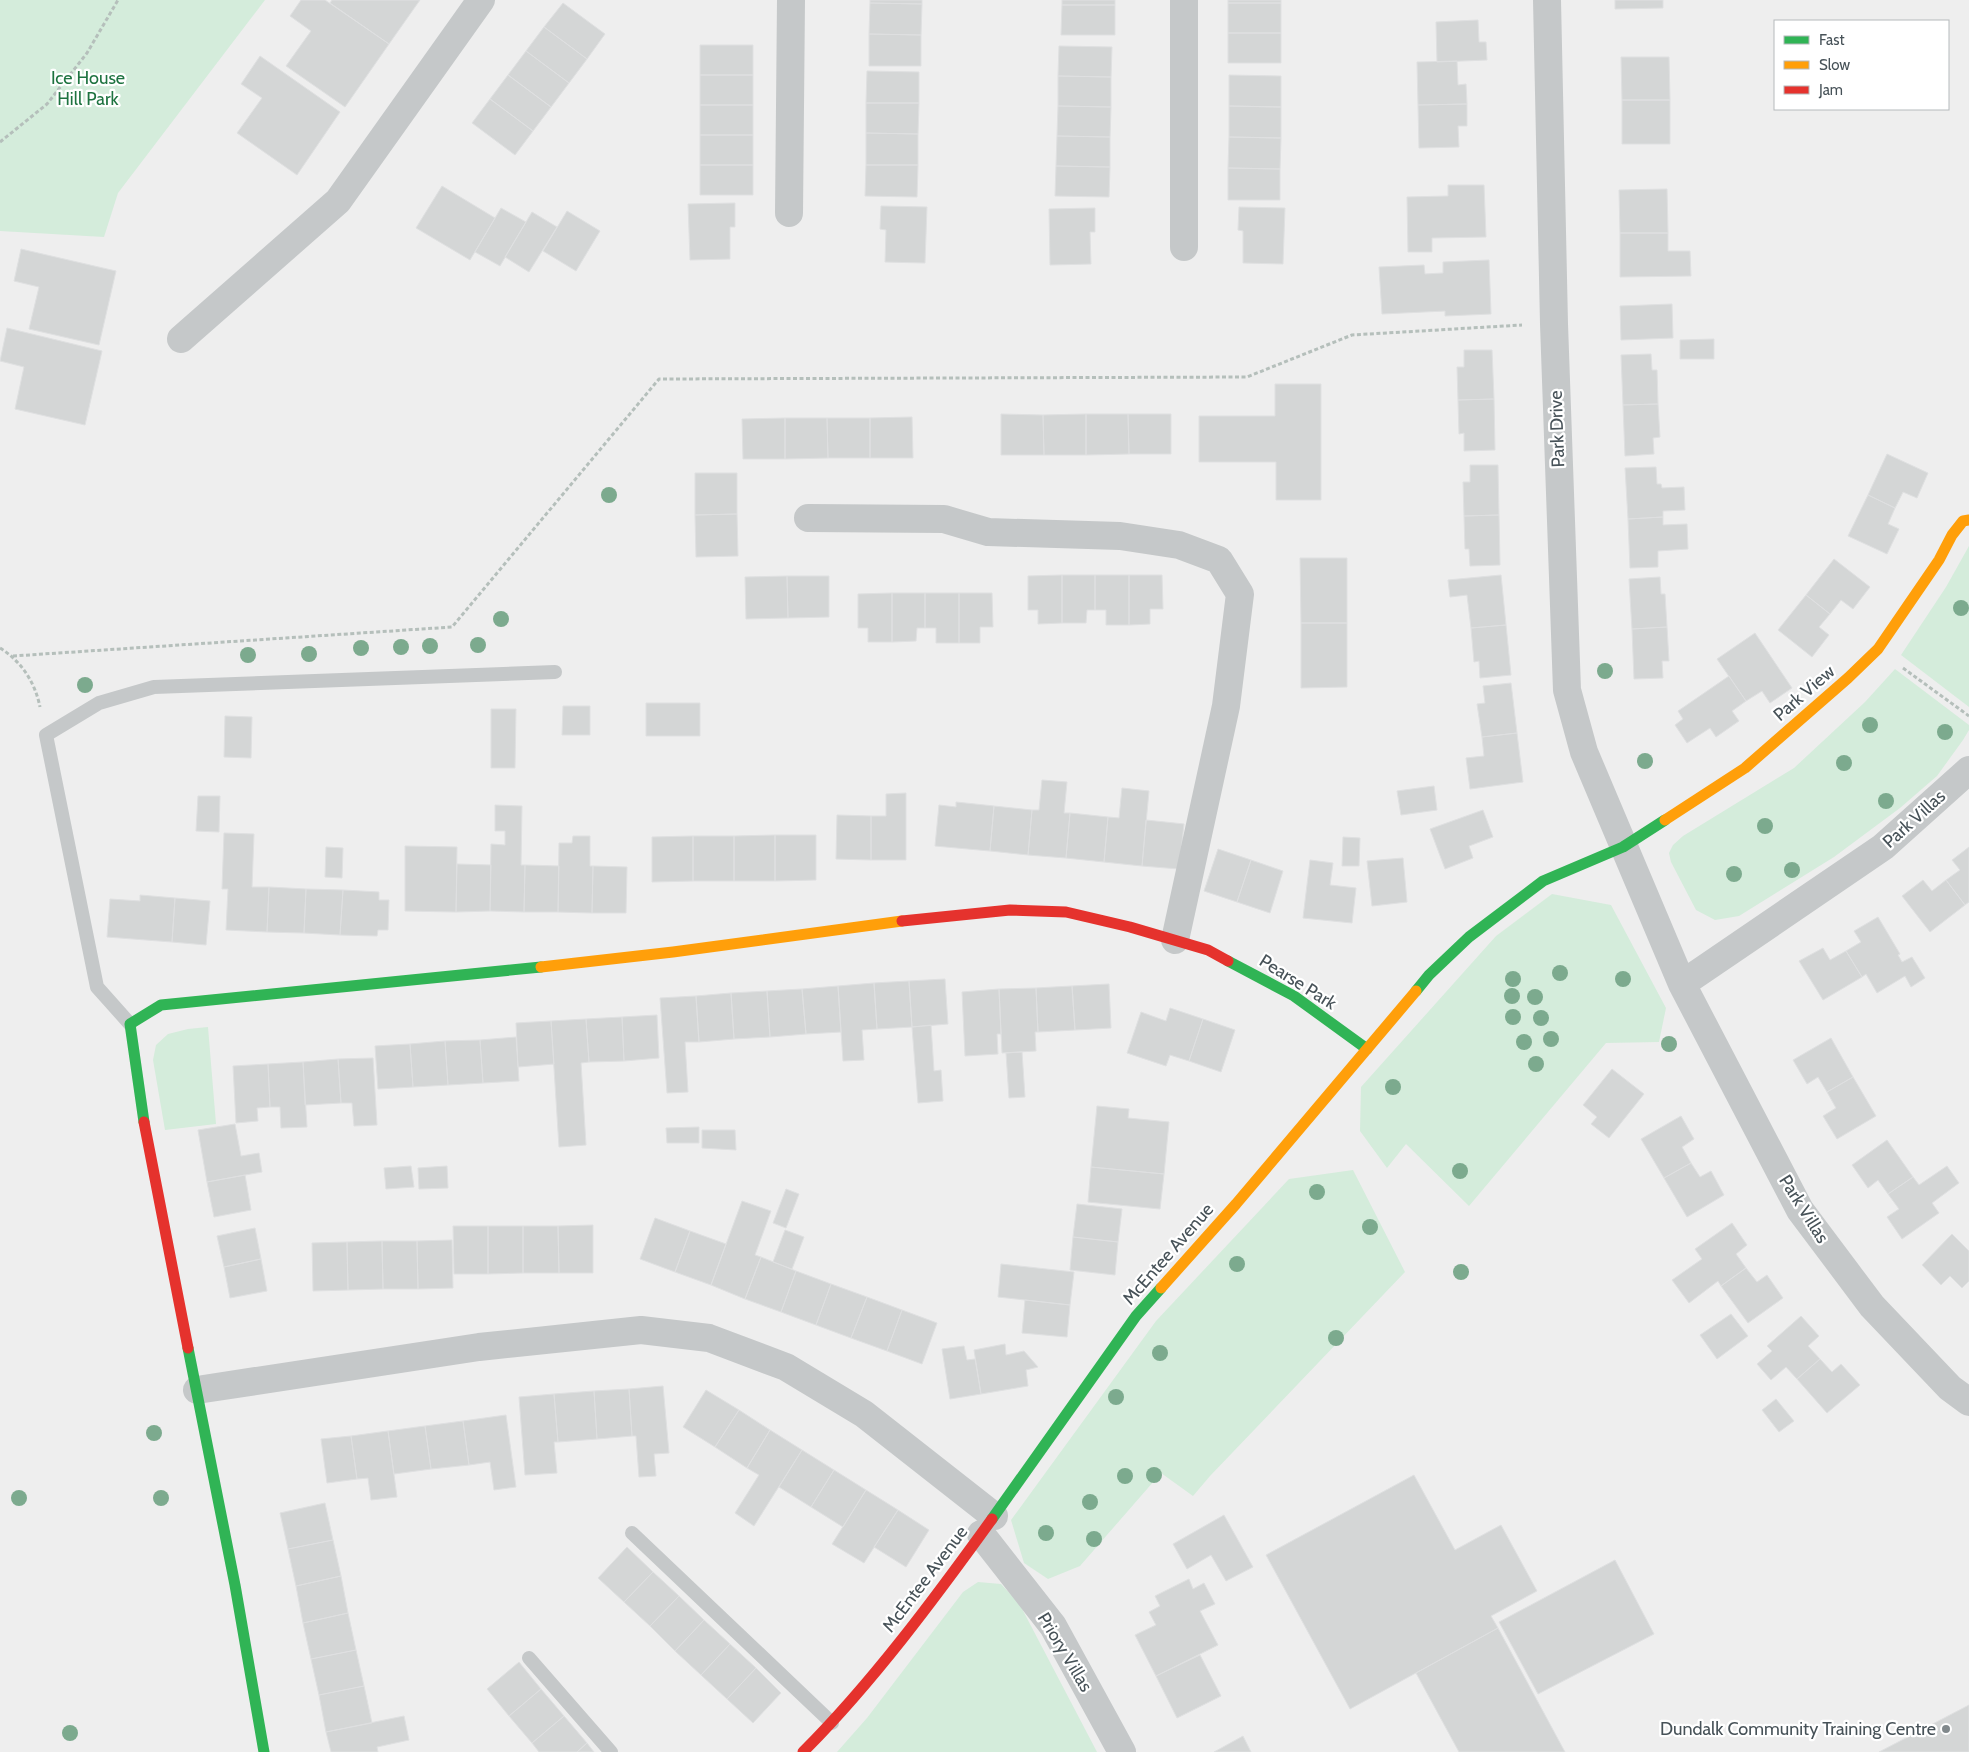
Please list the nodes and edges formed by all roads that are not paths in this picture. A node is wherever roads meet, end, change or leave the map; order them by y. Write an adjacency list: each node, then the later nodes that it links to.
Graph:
1 (481, 0): 7 (street)
2 (791, 0): 5 (street)
3 (1184, 0): 6 (street)
4 (1547, 0): 13 (street, Park Drive)
5 (789, 213)
6 (1184, 247)
7 (181, 340)
8 (1969, 507): 10 (lane)
9 (808, 518): 14 (street)
10 (1966, 520): 13 (street, Park View)
11 (555, 672): 16 (lane)
12 (1969, 770): 15 (street, Park Villas)
13 (1623, 847): 15 (street, Park Villas); 17 (street, McEntee Avenue)
14 (1175, 940): 16 (street, Pearse Park); 17 (street, Pearse Park)
15 (1682, 984): 19 (street, Park Villas)
16 (130, 1024): 18 (street)
17 (1367, 1049): 20 (street, McEntee Avenue)
18 (196, 1390): 20 (street, Priory Villas); 24 (street)
19 (1969, 1402)
20 (988, 1525): 23 (street, McEntee Avenue); 27 (street, Priory Villas)
21 (632, 1534): 23 (lane)
22 (529, 1658): 25 (lane)
23 (832, 1722): 26 (street, McEntee Avenue)
24 (264, 1752)
25 (611, 1752)
26 (803, 1752)
27 (1122, 1752)

